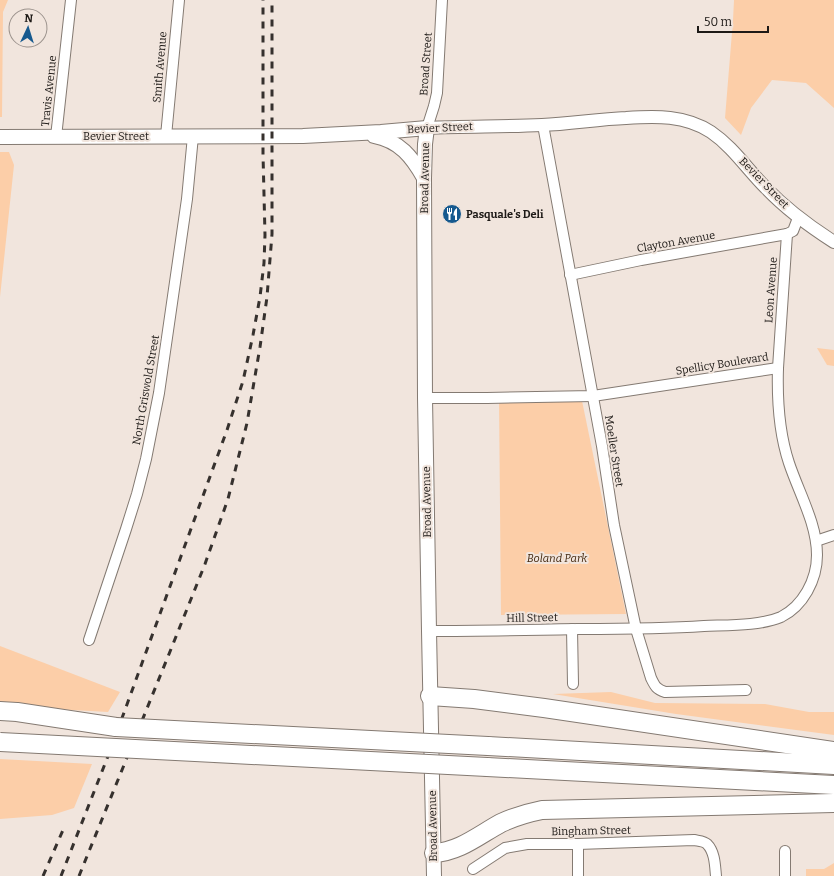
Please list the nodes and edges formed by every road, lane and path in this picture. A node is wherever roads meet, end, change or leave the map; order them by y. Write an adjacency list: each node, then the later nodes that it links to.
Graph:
1 (71, 0): 10 (street, Travis Avenue)
2 (179, 0): 7 (street, Smith Avenue)
3 (442, 0): 5 (street, Broad Street)
4 (543, 125): 5 (street, Bevier Street); 12 (street, Bevier Street); 15 (street, Moeller Street)
5 (427, 128): 6 (main road, Bevier Street); 11 (main road, Broad Avenue)
6 (356, 134): 8 (main road, Bevier Street); 11 (main road)
7 (166, 136): 8 (main road, Bevier Street); 10 (main road, Bevier Street)
8 (193, 136): 24 (street, North Griswold Street)
9 (0, 137): 10 (main road, Bevier Street)
10 (56, 137)
11 (424, 178): 18 (main road, Broad Avenue)
12 (798, 218): 13 (street); 14 (street, Bevier Street)
13 (787, 234): 15 (street, Clayton Avenue); 16 (street, Leon Avenue)
14 (834, 242)
15 (570, 275): 17 (street, Moeller Street)
16 (778, 368): 17 (street, Spellicy Boulevard); 20 (street, Spellicy Boulevard)
17 (593, 396): 18 (street, Spellicy Boulevard); 21 (street, Moeller Street)
18 (425, 398): 23 (main road, Broad Avenue)
19 (834, 535): 20 (street)
20 (816, 541): 21 (street, Spellicy Boulevard)
21 (636, 629): 22 (street, Hill Street); 26 (street, Moeller Street)
22 (572, 630): 23 (street, Hill Street); 25 (street)
23 (429, 632): 27 (main road, Broad Avenue)
24 (89, 640)
25 (573, 684)
26 (746, 690)
27 (430, 696): 31 (highway); 38 (main road, Broad Avenue)
28 (6, 716): 33 (highway, bridge)
29 (0, 742): 30 (highway, bridge)
30 (115, 748): 32 (highway, bridge); 34 (highway, bridge)
31 (834, 751)
32 (0, 753)
33 (834, 765)
34 (834, 786)
35 (834, 803): 38 (highway)
36 (578, 844): 39 (street, Bingham Street); 41 (street); 42 (street, Bingham Street)
37 (785, 851): 43 (street)
38 (434, 853): 40 (main road, Broad Avenue)
39 (473, 869)
40 (434, 876)
41 (578, 876)
42 (716, 876)
43 (786, 876)

